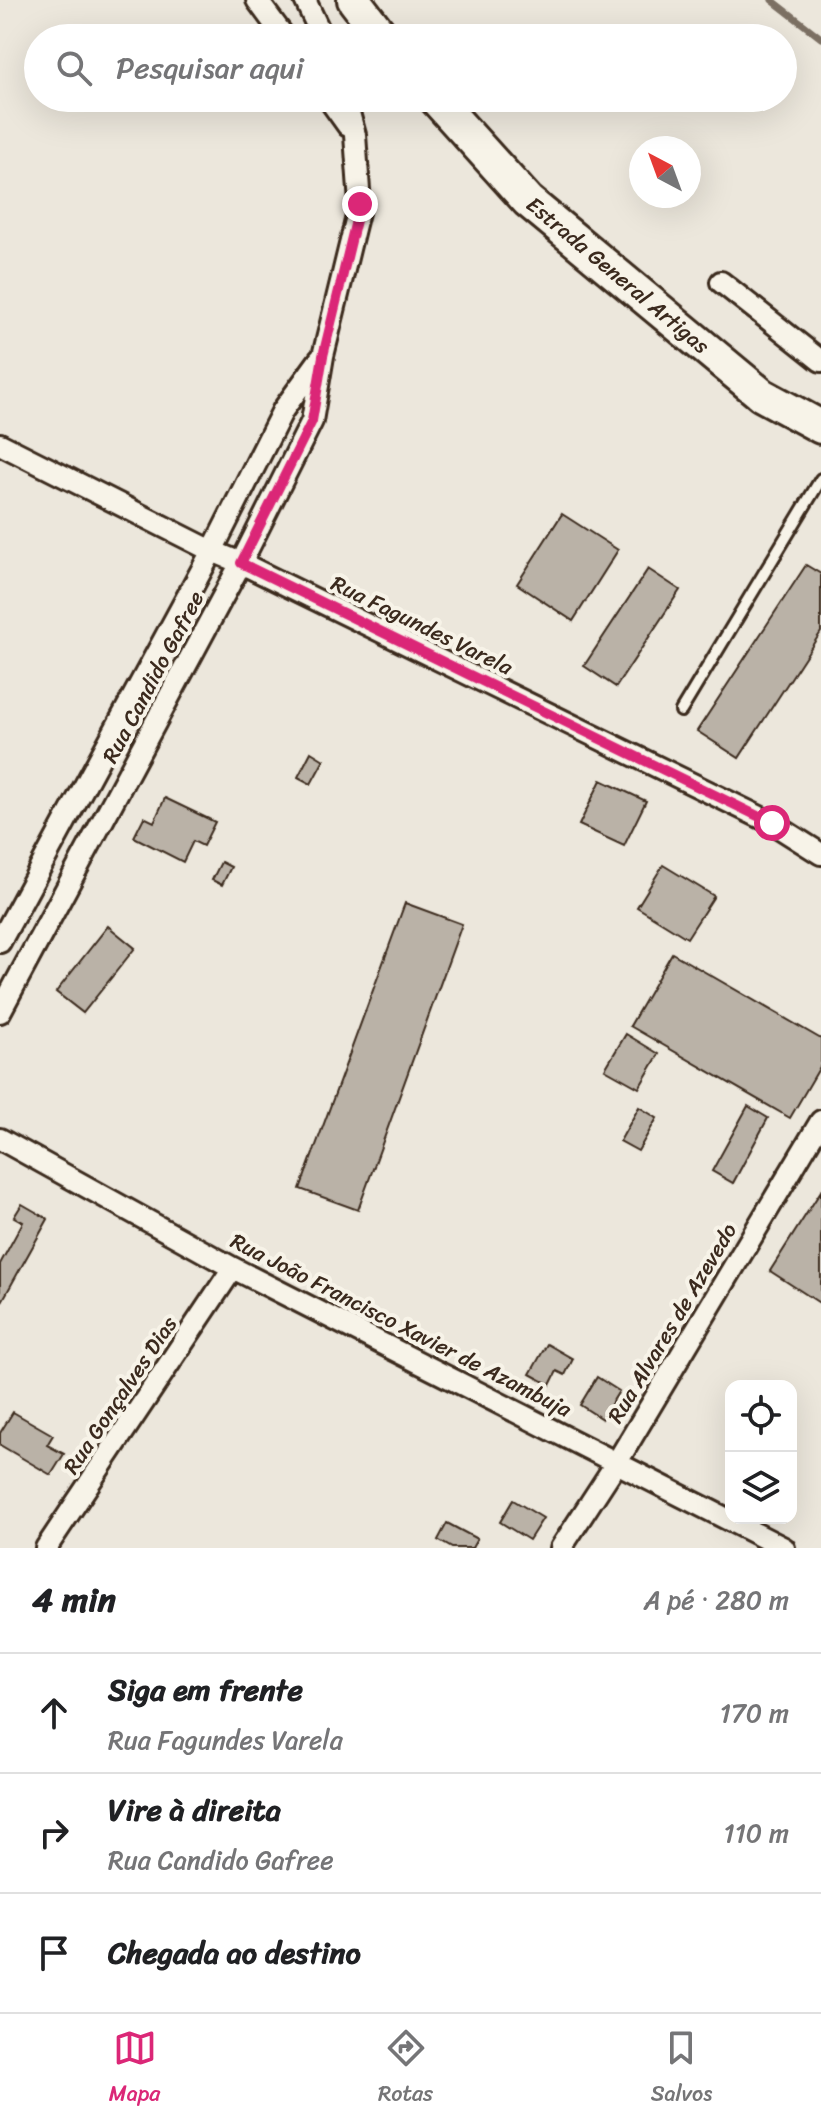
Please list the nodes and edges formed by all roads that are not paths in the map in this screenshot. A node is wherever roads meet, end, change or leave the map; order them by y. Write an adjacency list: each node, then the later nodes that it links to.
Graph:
1 (257, 0): 4 (street)
2 (305, 0): 5 (street)
3 (354, 0): 6 (main road)
4 (275, 24)
5 (316, 24)
6 (372, 24)
7 (338, 112): 10 (street)
8 (349, 112): 10 (street, Rua Candido Gafree)
9 (448, 112): 14 (main road, Estrada General Artigas)
10 (355, 135): 12 (street, Rua Candido Gafree)
11 (721, 282): 13 (street)
12 (323, 356): 17 (street, Rua Candido Gafree); 18 (street, Rua Candido Gafree)
13 (821, 361)
14 (821, 427)
15 (0, 444): 17 (street, Rua Fagundes Varela)
16 (821, 479): 19 (lane)
17 (212, 551): 18 (street, Rua Fagundes Varela); 21 (street, Rua Candido Gafree)
18 (241, 563): 20 (street, Rua Fagundes Varela); 22 (street, Rua Candido Gafree)
19 (681, 711)
20 (821, 854)
21 (0, 942)
22 (0, 1012)
23 (821, 1121): 26 (street, Rua Alvares de Azevedo)
24 (0, 1139): 25 (street, Rua João Francisco Xavier de Azambuja)
25 (233, 1268): 26 (street, Rua João Francisco Xavier de Azambuja); 27 (street, Rua Gonçalves Dias)
26 (617, 1462): 28 (street, Rua Alvares de Azevedo); 29 (street, Rua João Francisco Xavier de Azambuja)
27 (46, 1548)
28 (561, 1548)
29 (784, 1548)

